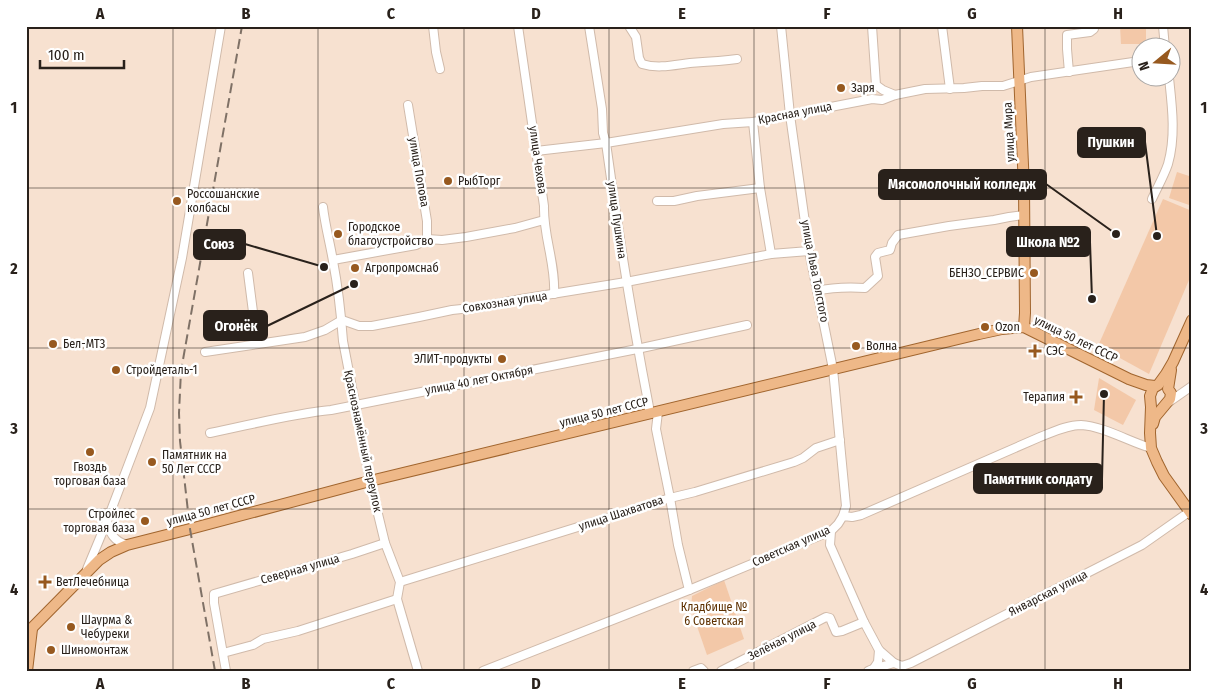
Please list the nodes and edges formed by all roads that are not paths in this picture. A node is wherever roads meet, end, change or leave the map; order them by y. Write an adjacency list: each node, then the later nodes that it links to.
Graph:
1 (222, 26): 63 (street, улица 50 лет СССР)
2 (433, 26): 13 (street)
3 (518, 26): 23 (street, улица Чехова)
4 (589, 26): 22 (street, улица Пушкина)
5 (629, 26): 11 (street)
6 (780, 26): 20 (street, улица Льва Толстого)
7 (872, 26): 18 (street)
8 (942, 26): 17 (street)
9 (1017, 26): 15 (main road, улица Мира)
10 (1094, 26): 14 (street)
11 (737, 59)
12 (1130, 63): 14 (street, Красная улица)
13 (440, 69)
14 (1069, 72): 15 (street, Красная улица)
15 (1019, 81): 17 (street, Красная улица); 28 (main road, улица Мира)
16 (1171, 88): 25 (street)
17 (950, 89): 18 (street, Красная улица)
18 (895, 95): 20 (street, Красная улица)
19 (408, 106): 30 (street, улица Попова)
20 (790, 115): 21 (street, Красная улица); 31 (street, улица Льва Толстого)
21 (753, 122): 22 (street, Красная улица); 24 (street)
22 (606, 143): 23 (street, Красная улица); 35 (street, улица Пушкина)
23 (536, 151): 29 (street, улица Чехова)
24 (760, 188): 26 (street); 32 (street)
25 (1152, 200)
26 (657, 202)
27 (323, 208): 33 (street, Краснознамённый переулок)
28 (1024, 215): 36 (street); 41 (main road, улица Мира)
29 (544, 220): 30 (street); 37 (street, улица Чехова)
30 (427, 239): 33 (street)
31 (809, 251): 32 (street, Совхозная улица); 36 (street, улица Льва Толстого)
32 (771, 254): 35 (street, Совхозная улица)
33 (333, 260): 38 (street, Краснознамённый переулок)
34 (248, 273): 42 (street)
35 (626, 282): 37 (street, Совхозная улица); 43 (street, улица Пушкина)
36 (817, 291): 46 (street, улица Льва Толстого)
37 (554, 294): 38 (street, Совхозная улица)
38 (342, 320): 42 (street); 53 (street, Краснознамённый переулок)
39 (1192, 320): 45 (main road)
40 (747, 325): 43 (street, улица 40 лет Октября)
41 (1024, 327): 46 (main road, улица 50 лет СССР); 47 (main road, улица 50 лет СССР)
42 (257, 343): 44 (street)
43 (637, 349): 53 (street, улица 40 лет Октября); 54 (street, улица Пушкина)
44 (205, 352)
45 (1173, 362): 48 (main road); 50 (main road)
46 (833, 369): 54 (main road, улица 50 лет СССР); 57 (street, улица Льва Толстого)
47 (1129, 379): 48 (main road); 51 (main road)
48 (1156, 386): 50 (main road); 51 (main road)
49 (1190, 387): 50 (street); 52 (street)
50 (1169, 390): 52 (main road)
51 (1150, 398): 52 (main road); 55 (main road)
52 (1168, 403): 55 (main road)
53 (355, 405): 56 (street, улица 40 лет Октября); 59 (street, Краснознамённый переулок)
54 (653, 413): 59 (main road, улица 50 лет СССР); 60 (street, улица Пушкина)
55 (1150, 433): 58 (main road)
56 (210, 434)
57 (840, 440): 60 (street, улица Шахватова); 62 (street, улица Льва Толстого)
58 (1151, 448): 61 (main road); 62 (street, Советская улица)
59 (370, 481): 65 (street, Краснознамённый переулок); 66 (main road, улица 50 лет СССР)
60 (670, 498): 68 (street, улица Шахватова); 69 (street, улица Пушкина)
61 (1190, 513): 76 (street, Январская улица)
62 (843, 516): 64 (street, Советская улица)
63 (107, 520): 66 (street); 67 (street, улица 50 лет СССР)
64 (831, 531): 69 (street, Советская улица); 71 (street)
65 (385, 543): 68 (street, Краснознамённый переулок); 74 (street, Северная улица)
66 (126, 545): 67 (main road, улица 50 лет СССР)
67 (85, 573): 72 (main road, улица 50 лет СССР)
68 (400, 582): 70 (street)
69 (689, 590): 80 (street, Советская улица)
70 (397, 599): 74 (street); 79 (street)
71 (864, 622): 73 (street); 83 (street, Зелёная улица)
72 (29, 631): 75 (main road)
73 (879, 650): 76 (street); 77 (street)
74 (223, 653): 78 (street)
75 (27, 664)
76 (900, 668): 77 (street, Январская улица)
77 (871, 669)
78 (226, 671)
79 (418, 671)
80 (483, 671)
81 (693, 671): 82 (street)
82 (704, 671)
83 (721, 671)

